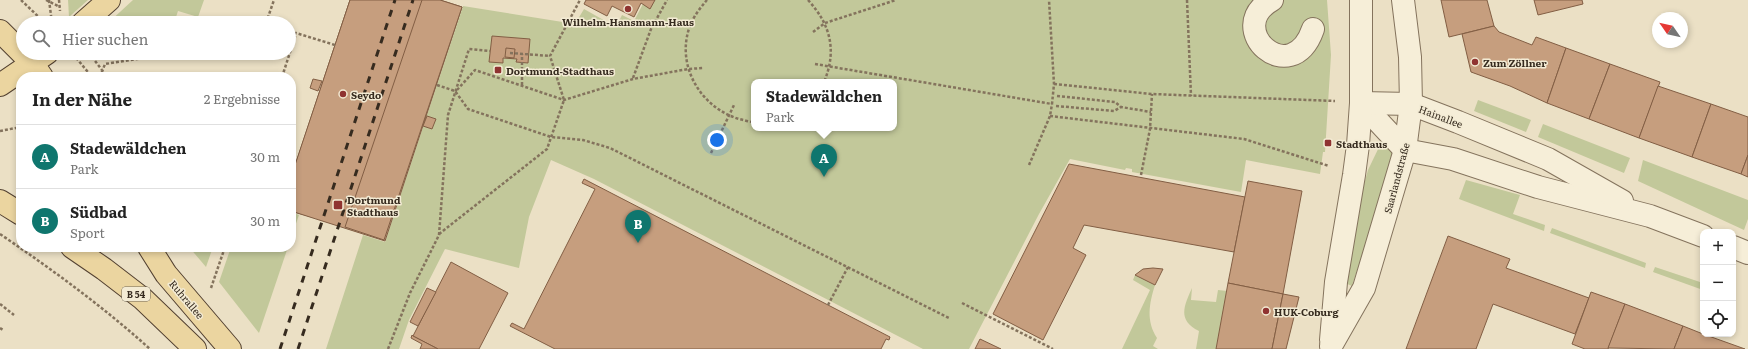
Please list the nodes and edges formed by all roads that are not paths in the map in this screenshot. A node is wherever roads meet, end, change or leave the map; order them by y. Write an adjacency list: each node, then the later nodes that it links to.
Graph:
1 (109, 0): 5 (main road)
2 (1272, 0): 6 (street)
3 (1361, 0): 13 (street, Saarlandstraße)
4 (1403, 0): 14 (street, Saarlandstraße)
5 (91, 16)
6 (1313, 29)
7 (0, 31): 8 (main road)
8 (16, 44)
9 (41, 65): 10 (main road)
10 (27, 72)
11 (16, 77): 12 (main road)
12 (0, 85)
13 (1361, 103): 14 (street, Hainallee); 15 (street); 24 (street, Saarlandstraße)
14 (1411, 104): 15 (street, Saarlandstraße); 18 (street, Hainallee)
15 (1405, 150): 18 (street, Hainallee); 24 (street, Saarlandstraße)
16 (0, 201): 17 (main road)
17 (16, 207)
18 (1650, 216): 19 (street, Hainallee)
19 (1700, 235)
20 (1736, 248): 23 (street)
21 (79, 252): 25 (main road, B 54)
22 (152, 252): 26 (main road, Ruhrallee)
23 (1748, 253)
24 (1330, 347)
25 (195, 349)
26 (230, 349)

